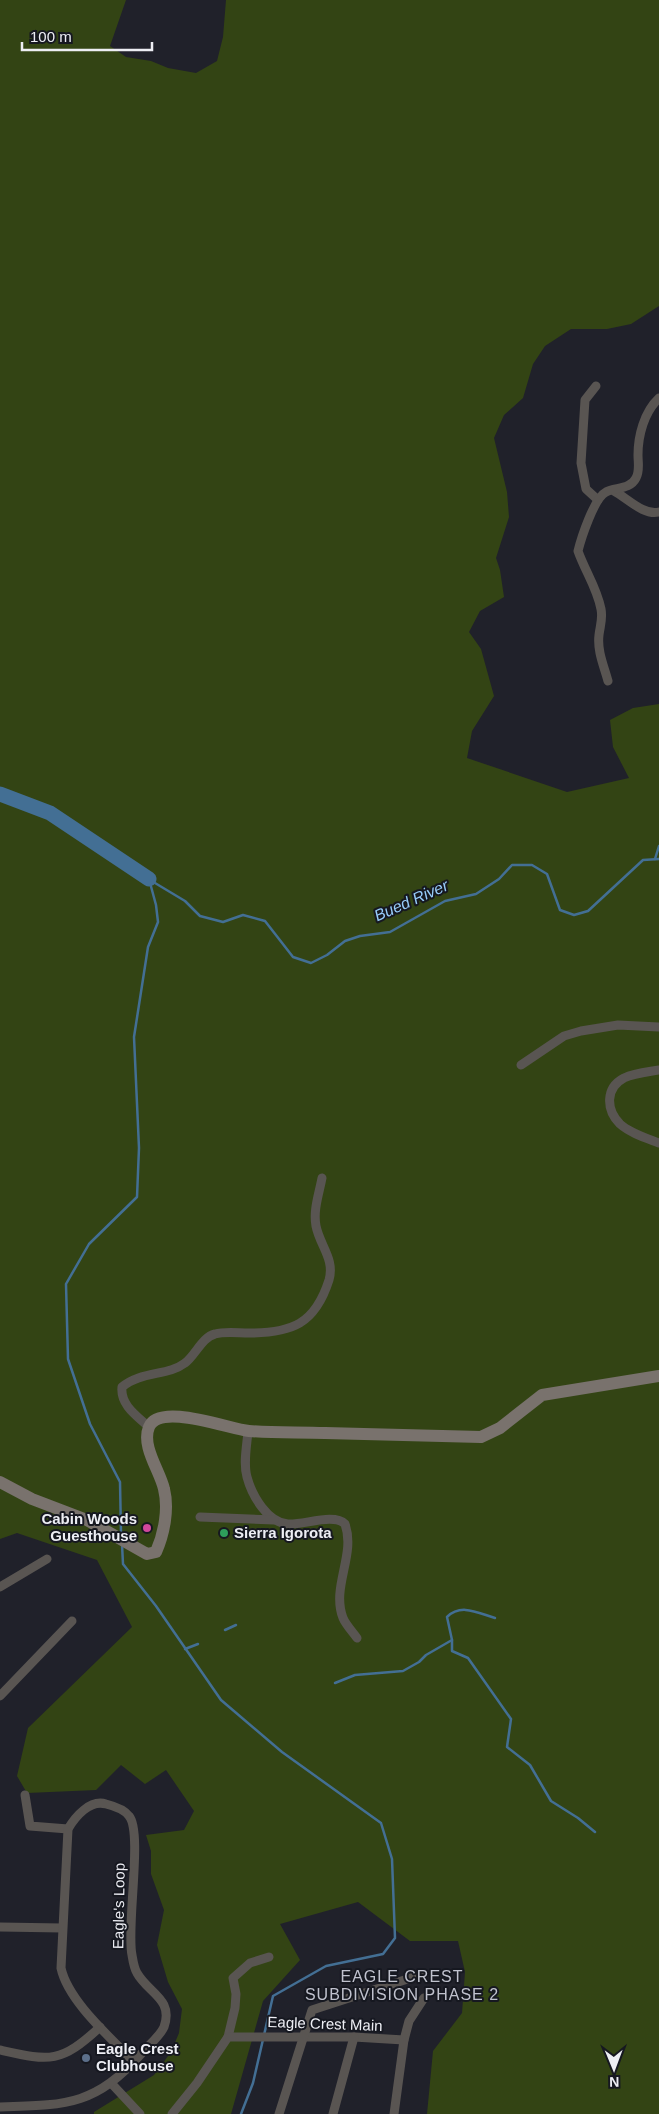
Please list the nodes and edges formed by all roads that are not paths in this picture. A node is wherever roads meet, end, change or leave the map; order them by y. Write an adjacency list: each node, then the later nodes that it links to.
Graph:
1 (596, 386): 4 (street)
2 (659, 398): 3 (street)
3 (614, 491): 4 (street); 5 (street)
4 (598, 500): 6 (street)
5 (659, 512)
6 (608, 681)
7 (659, 1027): 8 (street)
8 (521, 1065)
9 (659, 1070): 10 (street)
10 (659, 1143)
11 (322, 1178): 13 (street)
12 (659, 1376): 14 (main road)
13 (149, 1427): 14 (main road); 15 (main road)
14 (248, 1431): 17 (street)
15 (0, 1482)
16 (200, 1517): 17 (street)
17 (274, 1520): 21 (street)
18 (47, 1559): 19 (street)
19 (0, 1587)
20 (72, 1621): 22 (street)
21 (356, 1638)
22 (0, 1696)
23 (25, 1795): 24 (street)
24 (68, 1829): 26 (street); 36 (street, Eagle's Loop)
25 (0, 1926): 26 (street)
26 (62, 1928): 30 (street)
27 (269, 1956): 31 (street)
28 (423, 1974): 32 (street)
29 (424, 1998): 34 (street)
30 (100, 2027): 35 (street); 36 (street)
31 (228, 2037): 32 (street, Eagle Crest Main); 40 (street)
32 (302, 2037): 33 (street, Eagle Crest Main); 41 (street)
33 (354, 2037): 34 (street, Eagle Crest Main); 42 (street)
34 (404, 2040): 43 (street)
35 (0, 2050)
36 (134, 2062): 37 (street, Eagle's Loop)
37 (110, 2082): 38 (street, Eagle's Loop); 39 (street)
38 (0, 2107)
39 (140, 2114)
40 (172, 2114)
41 (279, 2114)
42 (333, 2114)
43 (394, 2114)

